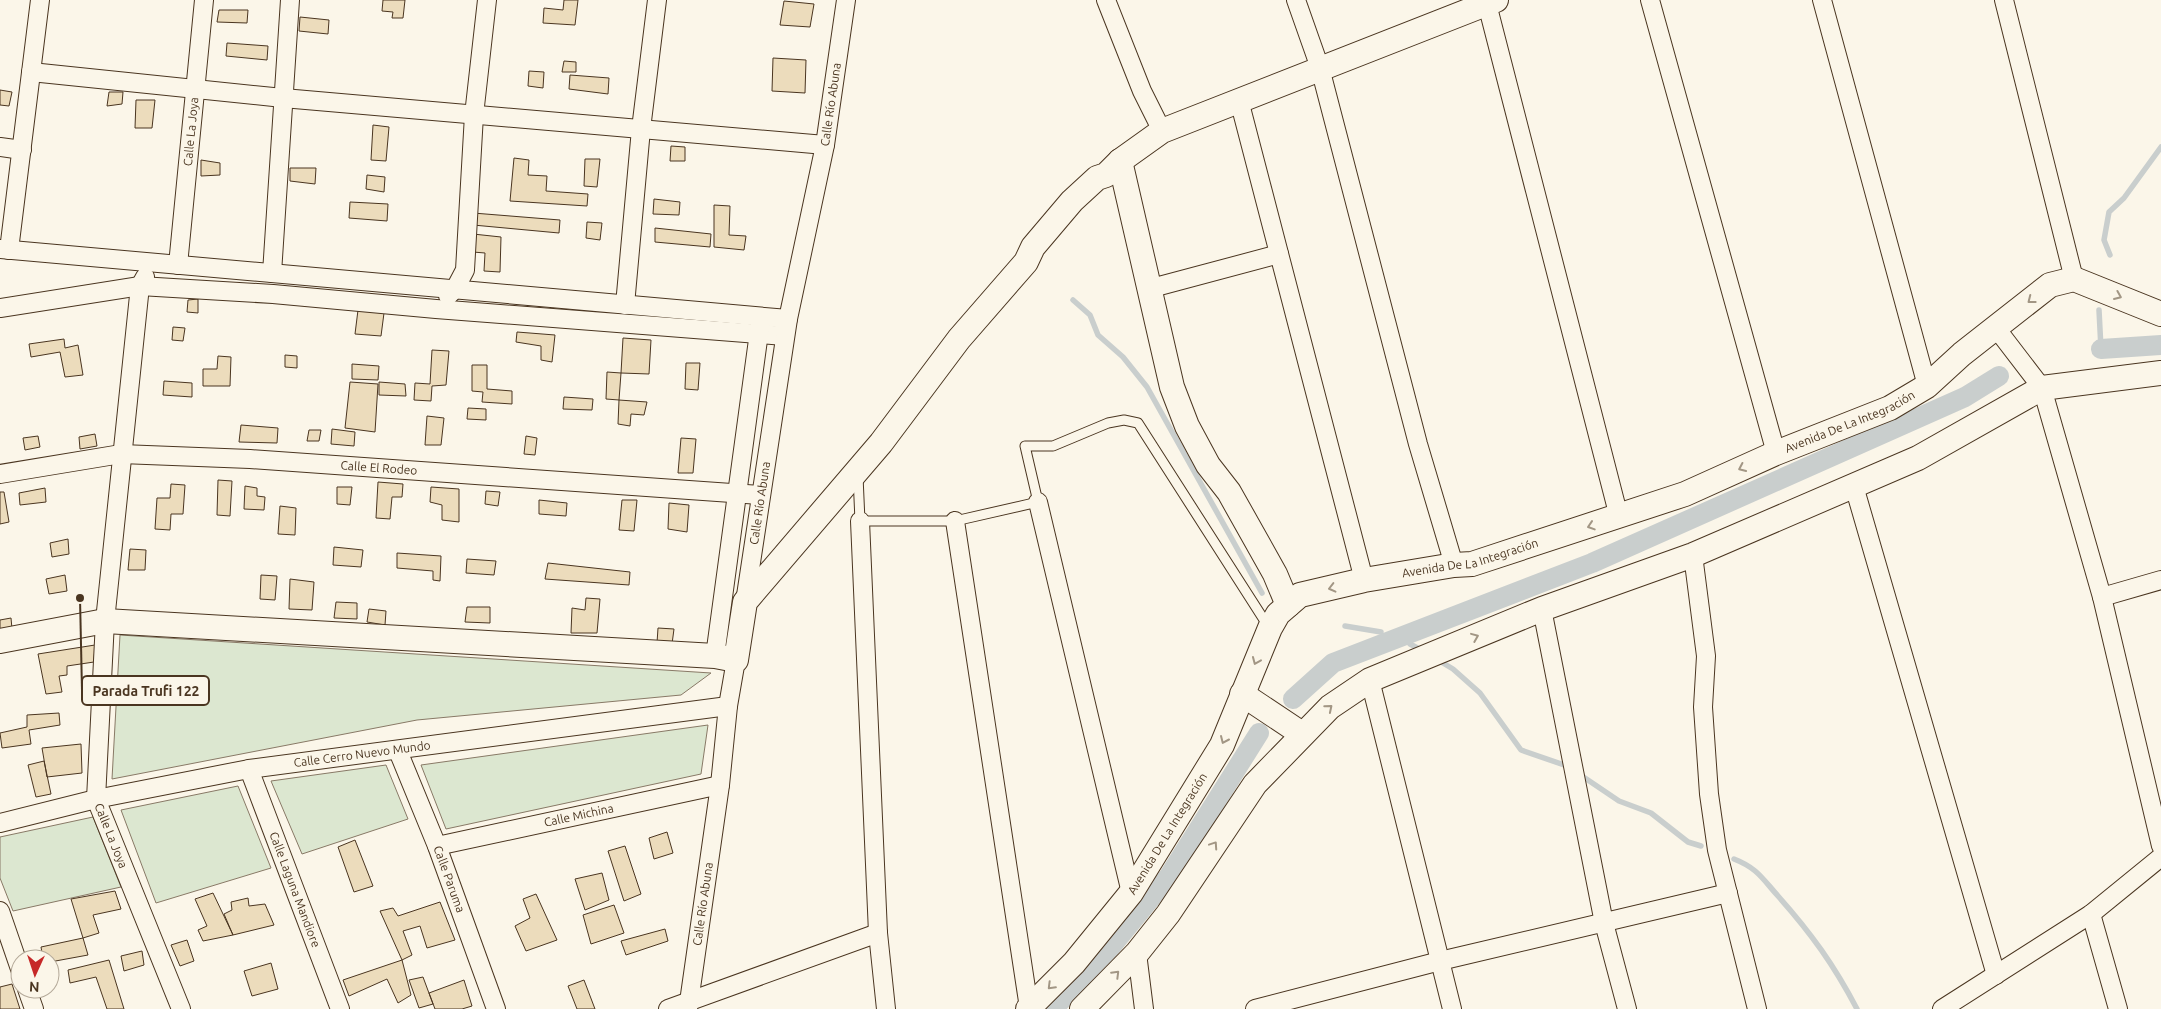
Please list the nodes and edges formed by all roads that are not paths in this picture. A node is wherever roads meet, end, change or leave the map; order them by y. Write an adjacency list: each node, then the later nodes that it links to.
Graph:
1 (38, 0): 14 (street)
2 (204, 0): 15 (street, Calle La Joya)
3 (290, 0): 16 (street)
4 (487, 0): 18 (street)
5 (657, 0): 19 (street)
6 (846, 0): 21 (street, Calle Río Abuna)
7 (1106, 0): 20 (street)
8 (1296, 0): 13 (street)
9 (1650, 0): 46 (street)
10 (1822, 0): 44 (street)
11 (2004, 0): 30 (street)
12 (1490, 1): 13 (main road); 54 (street)
13 (1320, 68): 17 (main road); 58 (street)
14 (31, 72): 15 (street); 23 (street)
15 (195, 89): 16 (street); 28 (street, Calle La Joya)
16 (283, 98): 18 (street); 29 (street)
17 (1239, 100): 20 (main road); 26 (street)
18 (474, 115): 19 (street); 32 (street)
19 (641, 129): 21 (street); 34 (street)
20 (1162, 131): 24 (main road)
21 (825, 145): 39 (street, Calle Río Abuna)
22 (0, 147): 23 (street)
23 (22, 150): 25 (street)
24 (1120, 161): 33 (main road); 48 (main road)
25 (5, 250): 27 (street)
26 (1279, 254): 33 (street); 59 (street)
27 (154, 263): 28 (street); 31 (street)
28 (178, 265): 29 (street)
29 (272, 273): 32 (street)
30 (2074, 279): 37 (main road, one-way to 37); 40 (main road, Avenida De La Integración, one-way to 40)
31 (140, 286): 35 (street); 36 (street); 47 (street, Calle La Joya)
32 (455, 289): 34 (street); 36 (street)
33 (1148, 289): 63 (main road)
34 (625, 305): 38 (street)
35 (0, 308)
36 (436, 309): 41 (street)
37 (2161, 314)
38 (761, 317): 39 (street); 41 (street)
39 (788, 319): 42 (street, Calle Río Abuna)
40 (1996, 328): 44 (main road, Avenida De La Integración); 45 (street)
41 (758, 334): 42 (street); 51 (street)
42 (786, 336): 52 (street, Calle Río Abuna)
43 (2161, 373): 45 (main road)
44 (1927, 386): 46 (main road, Avenida De La Integración)
45 (2042, 388): 50 (main road); 61 (street)
46 (1776, 452): 54 (main road, Avenida De La Integración, one-way to 54)
47 (121, 454): 49 (street, Calle El Rodeo); 51 (street, Calle El Rodeo); 65 (street, Calle La Joya)
48 (858, 470): 56 (lane); 62 (main road)
49 (0, 474)
50 (1854, 486): 57 (main road); 90 (street)
51 (738, 493): 52 (street, Calle El Rodeo); 68 (street)
52 (760, 495): 62 (street, Calle Río Abuna)
53 (1038, 502): 55 (lane); 66 (lane); 81 (street)
54 (1619, 517): 58 (main road, Avenida De La Integración, one-way to 58)
55 (955, 520): 56 (lane); 92 (street)
56 (860, 521): 86 (street)
57 (1693, 555): 64 (main road); 82 (street)
58 (1454, 565): 59 (main road, Avenida De La Integración)
59 (1364, 580): 63 (main road, Avenida De La Integración, one-way to 63)
60 (2161, 580): 61 (street)
61 (2102, 597): 79 (street)
62 (745, 602): 68 (main road, Calle Río Abuna)
63 (1288, 605): 66 (main road, Avenida De La Integración)
64 (1542, 609): 69 (main road, one-way to 64); 85 (street)
65 (104, 621): 67 (main road); 68 (main road); 76 (street, Calle La Joya)
66 (1270, 628): 70 (main road, Avenida De La Integración, one-way to 70)
67 (0, 641)
68 (726, 658): 71 (street, Calle Río Abuna)
69 (1370, 680): 72 (main road, one-way to 69); 89 (street)
70 (1242, 694): 72 (main road); 81 (main road, Avenida De La Integración, one-way to 81)
71 (728, 706): 73 (street, Calle Cerro Nuevo Mundo); 75 (street, Calle Río Abuna)
72 (1302, 734): 88 (main road, one-way to 72)
73 (398, 751): 74 (street, Calle Cerro Nuevo Mundo); 78 (street, Calle Paruma)
74 (249, 769): 76 (street, Calle Cerro Nuevo Mundo); 94 (street, Calle Laguna Mandiore)
75 (720, 785): 78 (street, Calle Michina); 91 (street, Calle Río Abuna)
76 (96, 799): 77 (street, Calle Cerro Nuevo Mundo); 93 (street, Calle La Joya)
77 (0, 823)
78 (437, 846): 95 (street, Calle Paruma)
79 (2161, 846)
80 (2161, 857): 84 (street)
81 (1131, 893): 92 (main road, Avenida De La Integración, one-way to 92)
82 (1728, 893): 85 (street); 103 (street)
83 (0, 911): 87 (street)
84 (2091, 914): 90 (street); 105 (street)
85 (1604, 923): 89 (street); 102 (street)
86 (878, 933): 91 (street); 97 (street)
87 (13, 949)
88 (1137, 953): 98 (main road, one-way to 88); 99 (street)
89 (1440, 961): 100 (street); 101 (street)
90 (1996, 975): 104 (street)
91 (688, 1005): 96 (street)
92 (1028, 1008)
93 (181, 1009)
94 (340, 1009)
95 (496, 1009)
96 (668, 1009)
97 (886, 1009)
98 (1082, 1009)
99 (1144, 1009)
100 (1255, 1009)
101 (1452, 1009)
102 (1627, 1009)
103 (1757, 1009)
104 (1942, 1009)
105 (2118, 1009)

